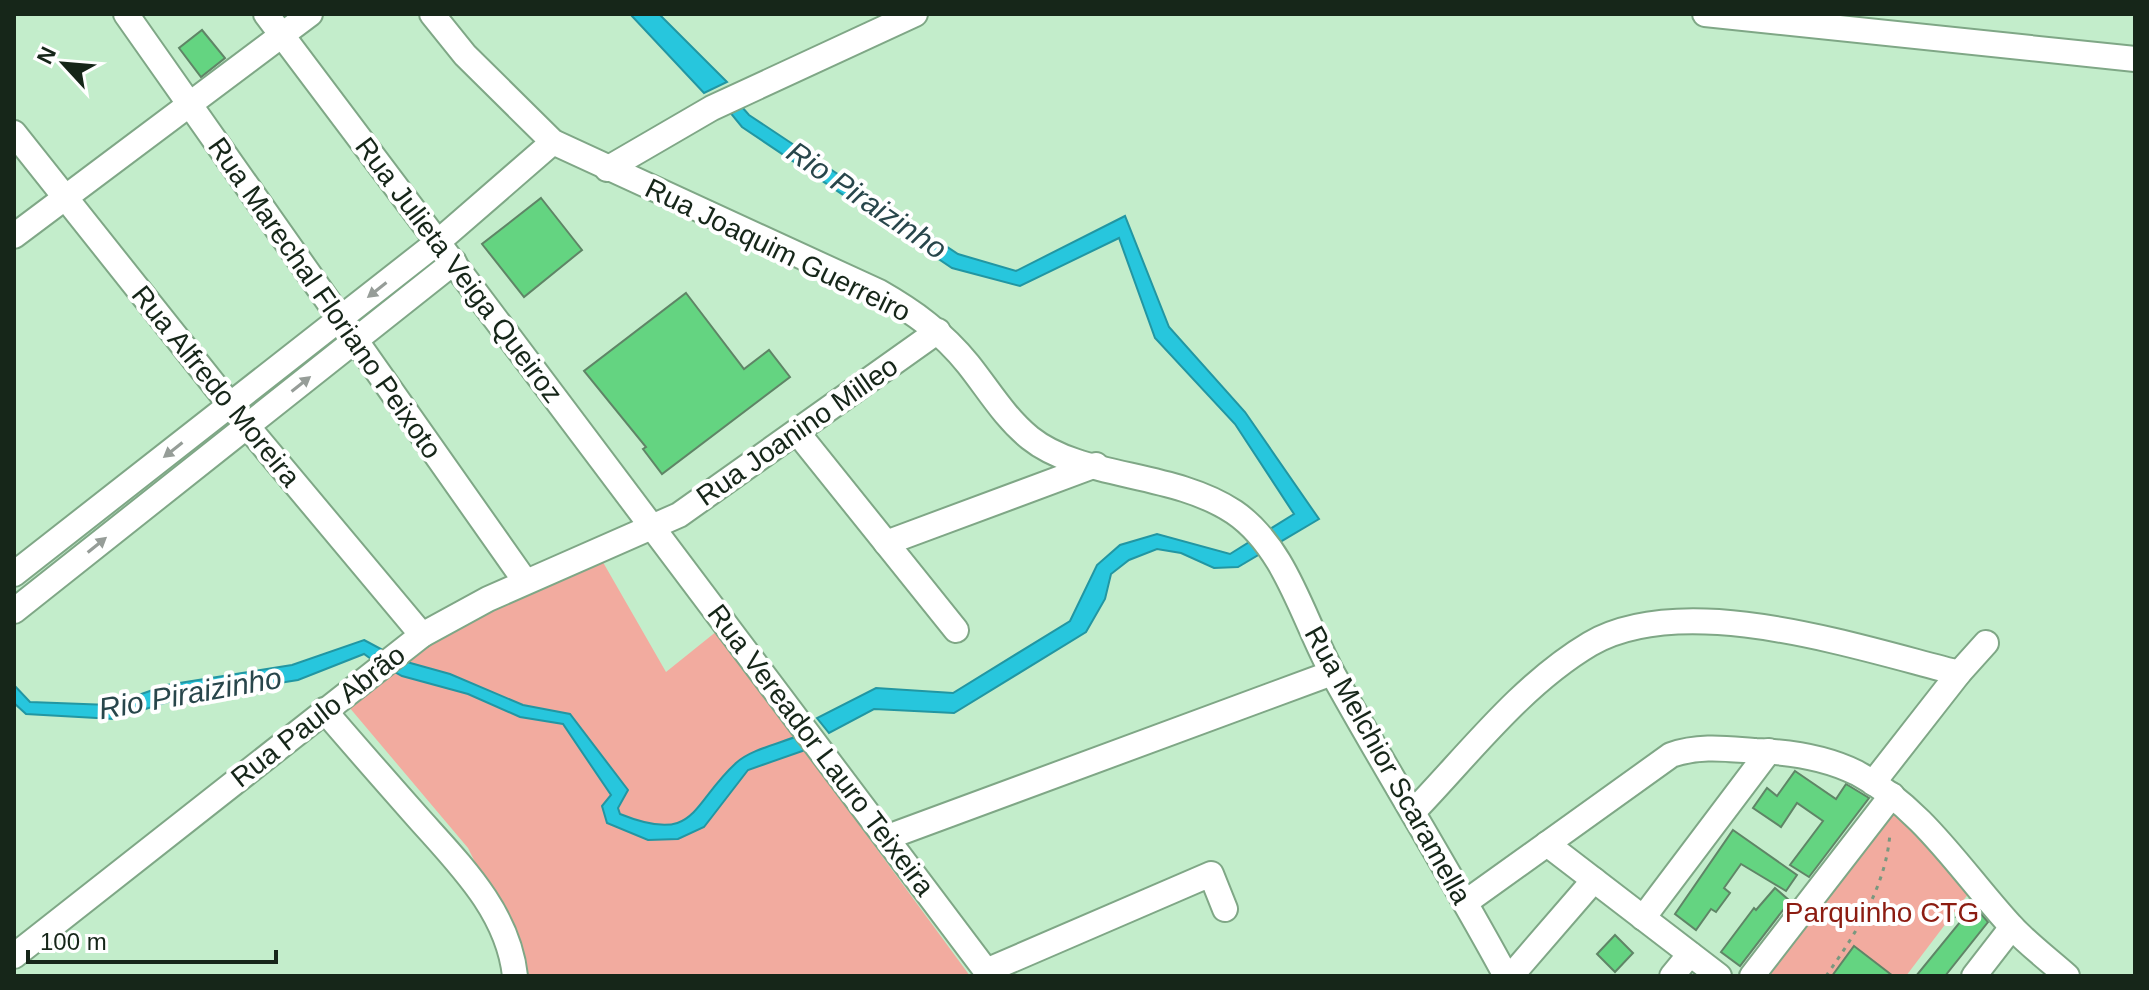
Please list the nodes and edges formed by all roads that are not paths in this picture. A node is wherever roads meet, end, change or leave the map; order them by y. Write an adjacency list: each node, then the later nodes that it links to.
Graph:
1 (126, 14): 9 (street, Rua Marechal Floriano Peixoto)
2 (266, 14): 7 (street, Rua Julieta Veiga Queiroz)
3 (310, 14): 7 (street)
4 (432, 14): 11 (street, Rua Joaquim Guerreiro)
5 (915, 14): 12 (street)
6 (1705, 14): 8 (street)
7 (282, 37): 9 (street); 15 (street, Rua Julieta Veiga Queiroz)
8 (2135, 59)
9 (191, 106): 13 (street); 17 (street, Rua Marechal Floriano Peixoto)
10 (14, 133): 13 (street, Rua Alfredo Moreira)
11 (553, 142): 12 (street, Rua Joaquim Guerreiro); 15 (street)
12 (607, 169): 18 (street, Rua Joaquim Guerreiro)
13 (66, 198): 14 (street); 20 (street, Rua Alfredo Moreira)
14 (14, 236)
15 (439, 241): 16 (street, Rua Julieta Veiga Queiroz); 17 (street, one-way to 17)
16 (454, 262): 19 (street); 24 (street, Rua Julieta Veiga Queiroz)
17 (339, 320): 19 (street, Rua Marechal Floriano Peixoto); 20 (street)
18 (938, 331): 22 (street, Rua Joanino Milleo); 23 (street, Rua Joaquim Guerreiro)
19 (354, 343): 21 (street, one-way to 19); 29 (street, Rua Marechal Floriano Peixoto)
20 (231, 405): 21 (street, Rua Alfredo Moreira); 27 (street, one-way to 27)
21 (247, 426): 28 (street, one-way to 21); 32 (street, Rua Alfredo Moreira)
22 (797, 432): 24 (street, Rua Joanino Milleo); 26 (street)
23 (1096, 465): 25 (street, Rua Joaquim Guerreiro); 26 (street)
24 (652, 526): 29 (street, Rua Paulo Abrão); 40 (street, Rua Vereador Lauro Teixeira)
25 (1257, 532): 34 (street, Rua Melchior Scaramella)
26 (886, 543): 31 (street)
27 (23, 567): 28 (street)
28 (52, 581): 30 (street)
29 (525, 581): 32 (street, Rua Paulo Abrão)
30 (14, 611)
31 (956, 630)
32 (422, 635): 36 (street, Rua Paulo Abrão)
33 (1986, 643): 35 (street)
34 (1332, 673): 39 (street, Rua Melchior Scaramella); 40 (street)
35 (1959, 673): 38 (street); 39 (street)
36 (324, 710): 48 (street, Rua Paulo Abrão); 52 (street)
37 (1769, 751): 38 (street); 41 (street); 45 (street)
38 (1883, 789): 46 (street); 56 (street)
39 (1413, 812): 43 (street, Rua Melchior Scaramella)
40 (888, 837): 50 (street, Rua Vereador Lauro Teixeira)
41 (1547, 844): 42 (street); 43 (street)
42 (1594, 880): 45 (street); 53 (street)
43 (1466, 902): 53 (street, Rua Melchior Scaramella)
44 (1225, 909): 50 (street)
45 (1643, 918): 47 (street)
46 (2012, 927): 57 (street); 58 (street)
47 (1690, 954): 54 (street); 55 (street)
48 (14, 956)
49 (14, 968): 51 (street)
50 (988, 973)
51 (20, 976)
52 (515, 976)
53 (1509, 976)
54 (1672, 976)
55 (1719, 976)
56 (1752, 976)
57 (1974, 976)
58 (2067, 976)

